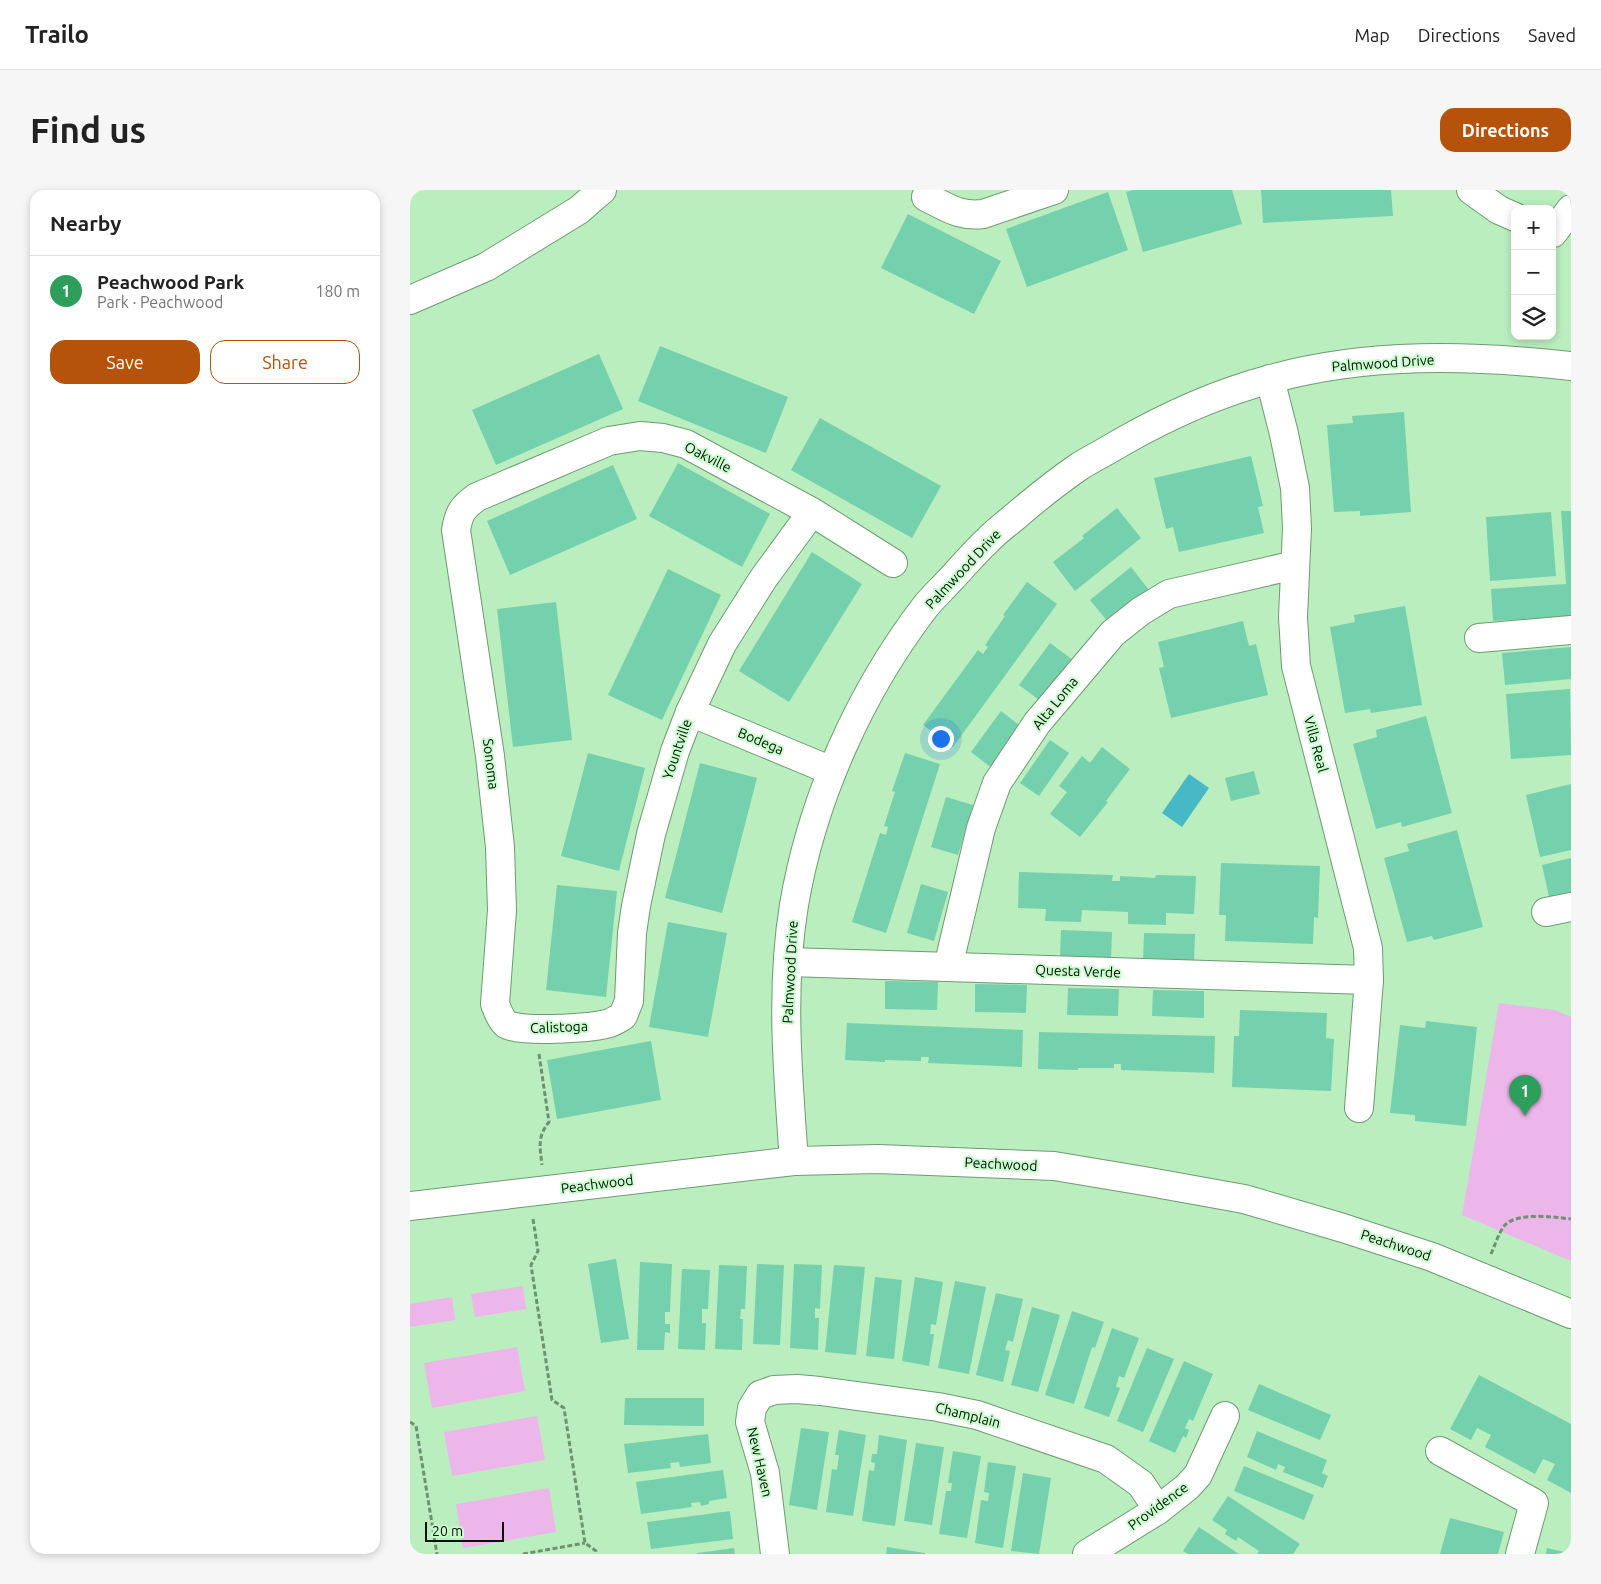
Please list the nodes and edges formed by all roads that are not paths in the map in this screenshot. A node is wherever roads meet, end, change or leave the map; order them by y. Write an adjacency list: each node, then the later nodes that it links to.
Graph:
1 (602, 190): 8 (street)
2 (1054, 190): 4 (street)
3 (1471, 190): 6 (street)
4 (926, 197)
5 (1571, 209): 7 (street)
6 (1511, 215)
7 (1559, 237)
8 (410, 300)
9 (1571, 366): 10 (street, Palmwood Drive)
10 (1270, 379): 14 (street, Villa Real); 18 (street, Palmwood Drive)
11 (812, 512): 12 (street, Oakville); 13 (street, Oakville); 17 (street, Yountville)
12 (458, 515): 22 (street, Sonoma)
13 (893, 563)
14 (1295, 565): 20 (street, Alta Loma); 21 (street, Villa Real)
15 (1571, 630): 16 (street)
16 (1479, 638)
17 (690, 712): 18 (street, Bodega); 23 (street, Yountville)
18 (832, 771): 19 (street, Palmwood Drive)
19 (788, 962): 20 (street, Questa Verde); 25 (street, Palmwood Drive)
20 (948, 967): 21 (street, Questa Verde)
21 (1369, 980): 24 (street, Villa Real)
22 (499, 1015): 23 (street, Calistoga)
23 (623, 1016)
24 (1359, 1108)
25 (794, 1161): 26 (street, Peachwood); 27 (street, Peachwood)
26 (410, 1206)
27 (1571, 1314)
28 (756, 1402): 31 (street, Champlain); 32 (street, New Haven)
29 (1225, 1416): 31 (street, Providence)
30 (1440, 1451): 34 (street)
31 (1158, 1510): 33 (street, Providence)
32 (775, 1554)
33 (1087, 1554)
34 (1520, 1554)

